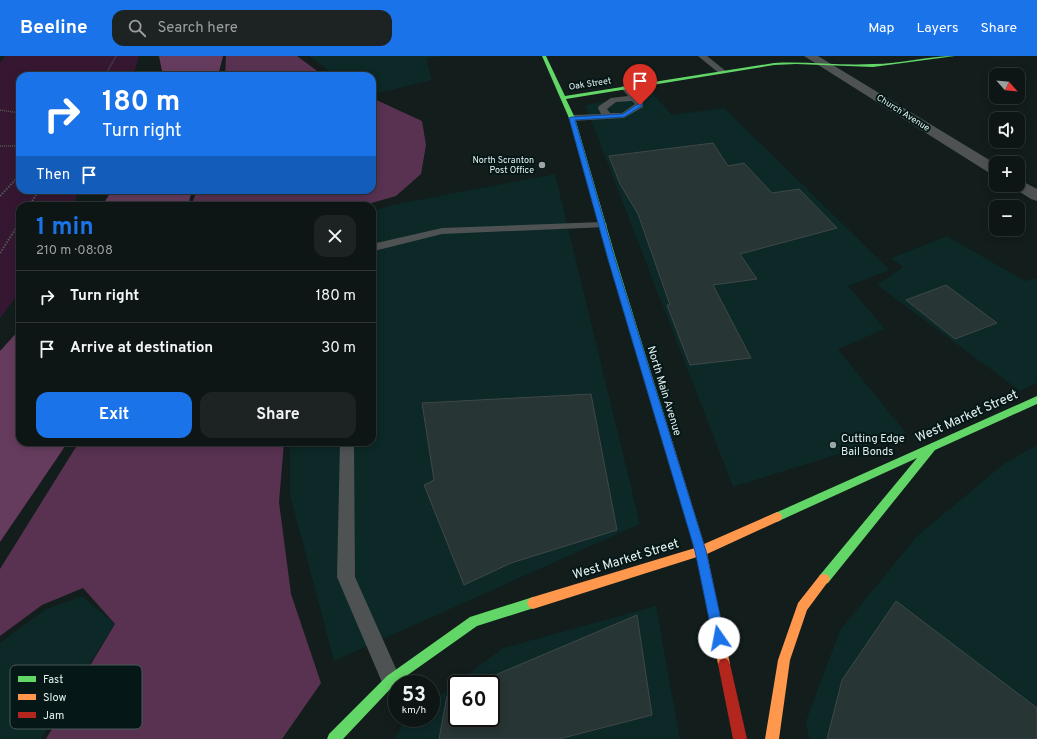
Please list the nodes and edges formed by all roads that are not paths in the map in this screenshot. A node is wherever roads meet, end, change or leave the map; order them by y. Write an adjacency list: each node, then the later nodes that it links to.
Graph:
1 (544, 56): 8 (main road, North Main Avenue)
2 (702, 56): 6 (lane)
3 (810, 56): 5 (street, Church Avenue)
4 (953, 56): 5 (main road, Oak Street)
5 (823, 64): 6 (main road, Oak Street); 12 (street, Church Avenue)
6 (723, 72): 7 (main road, Oak Street)
7 (626, 88): 8 (main road, Oak Street); 9 (lane)
8 (564, 98): 11 (main road, North Main Avenue)
9 (634, 98): 10 (lane); 10 (lane)
10 (607, 116): 11 (lane)
11 (572, 118): 15 (main road, North Main Avenue)
12 (989, 167)
13 (1025, 188): 14 (street)
14 (1037, 196)
15 (602, 225): 16 (lane); 20 (main road, North Main Avenue)
16 (376, 247)
17 (1037, 400): 19 (main road, West Market Street)
18 (347, 446): 21 (lane)
19 (933, 446): 20 (main road, West Market Street); 26 (main road)
20 (701, 551): 22 (main road, West Market Street); 25 (main road, North Main Avenue)
21 (389, 675)
22 (398, 675)
23 (388, 683): 24 (main road, West Market Street)
24 (334, 739)
25 (740, 739)
26 (772, 739)

